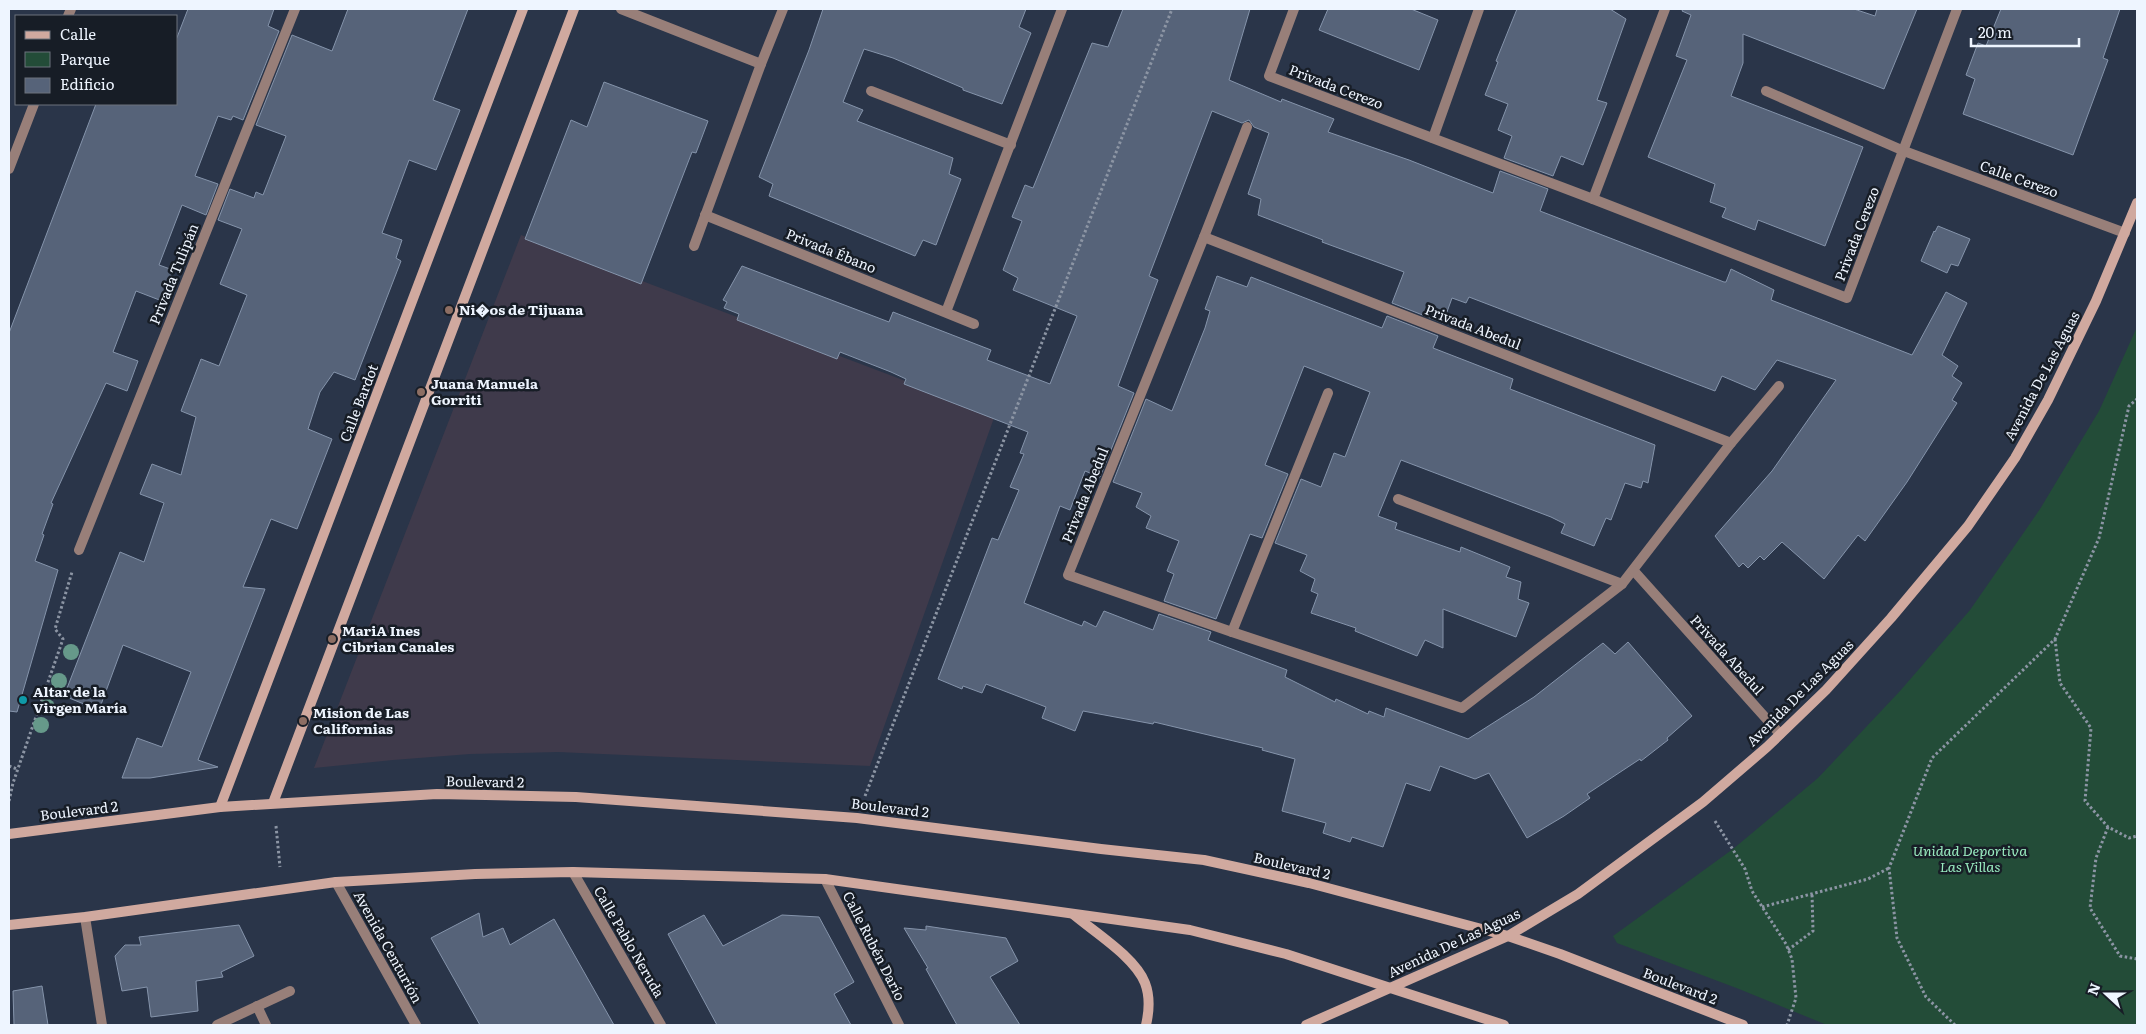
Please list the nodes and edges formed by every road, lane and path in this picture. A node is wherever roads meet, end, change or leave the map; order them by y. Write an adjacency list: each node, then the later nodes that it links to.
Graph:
1 (295, 9): 34 (street, Privada Tulipán)
2 (523, 9): 45 (main road, Calle Bardot)
3 (574, 9): 44 (main road)
4 (621, 9): 12 (street)
5 (783, 9): 12 (street)
6 (1062, 9): 18 (street)
7 (1172, 9): 46 (path)
8 (1294, 9): 17 (street, Privada Cerezo)
9 (1479, 9): 17 (street)
10 (1665, 9): 21 (street)
11 (1957, 9): 19 (street, Privada Cerezo)
12 (761, 64): 23 (street)
13 (871, 91): 18 (street)
14 (1766, 91): 19 (street, Calle Cerezo)
15 (34, 105): 20 (street)
16 (1247, 127): 25 (street, Privada Abedul)
17 (1433, 138): 21 (street, Privada Cerezo)
18 (1011, 145): 27 (street)
19 (1904, 151): 21 (street, Privada Cerezo); 24 (street, Calle Cerezo)
20 (9, 169)
21 (1593, 199)
22 (2137, 203): 24 (main road, Avenida De Las Aguas)
23 (705, 214): 26 (street); 27 (street, Privada Ébano)
24 (2125, 233): 39 (main road, Avenida De Las Aguas)
25 (1204, 237): 32 (street, Privada Abedul); 37 (street, Privada Abedul)
26 (694, 246)
27 (946, 312): 28 (street, Privada Ébano)
28 (974, 324)
29 (1779, 386): 32 (street, Privada Abedul)
30 (1328, 393): 37 (street)
31 (2137, 399): 38 (path)
32 (1731, 443): 35 (street, Privada Abedul)
33 (1398, 499): 36 (street)
34 (78, 550): 41 (path)
35 (1634, 571): 36 (street, Privada Abedul); 39 (street, Privada Abedul)
36 (1622, 584): 37 (street, Privada Abedul)
37 (1232, 632)
38 (2054, 639): 47 (path); 50 (path)
39 (1780, 734): 43 (main road, Avenida De Las Aguas)
40 (9, 766): 41 (path)
41 (15, 769): 42 (path)
42 (9, 801)
43 (1703, 802): 56 (path); 60 (main road, Avenida De Las Aguas)
44 (273, 803): 45 (main road, Boulevard 2); 46 (main road, Boulevard 2); 54 (path)
45 (220, 807): 48 (main road, Boulevard 2)
46 (857, 818): 60 (main road, Boulevard 2)
47 (2108, 827): 49 (path); 62 (path)
48 (9, 834)
49 (2137, 836)
50 (1889, 868): 55 (path); 77 (path)
51 (573, 872): 52 (main road); 53 (main road); 70 (street, Calle Pablo Neruda)
52 (825, 880): 57 (main road); 71 (street, Calle Rubén Darío)
53 (336, 882): 54 (main road); 69 (street, Avenida Centurión)
54 (282, 889): 58 (main road)
55 (1812, 893): 56 (path); 61 (path)
56 (1762, 907): 61 (path)
57 (1072, 913): 63 (main road); 72 (main road)
58 (85, 917): 59 (main road); 66 (street)
59 (9, 925)
60 (1508, 936): 63 (main road, Avenida De Las Aguas); 75 (main road, Boulevard 2)
61 (1788, 950): 76 (path)
62 (2137, 959)
63 (1391, 988): 73 (main road, Avenida De Las Aguas); 74 (main road)
64 (290, 991): 65 (street)
65 (257, 1006): 67 (street); 68 (street)
66 (102, 1025)
67 (217, 1025)
68 (266, 1025)
69 (416, 1025)
70 (661, 1025)
71 (899, 1025)
72 (1146, 1025)
73 (1306, 1025)
74 (1504, 1025)
75 (1743, 1025)
76 (1787, 1025)
77 (1955, 1025)

